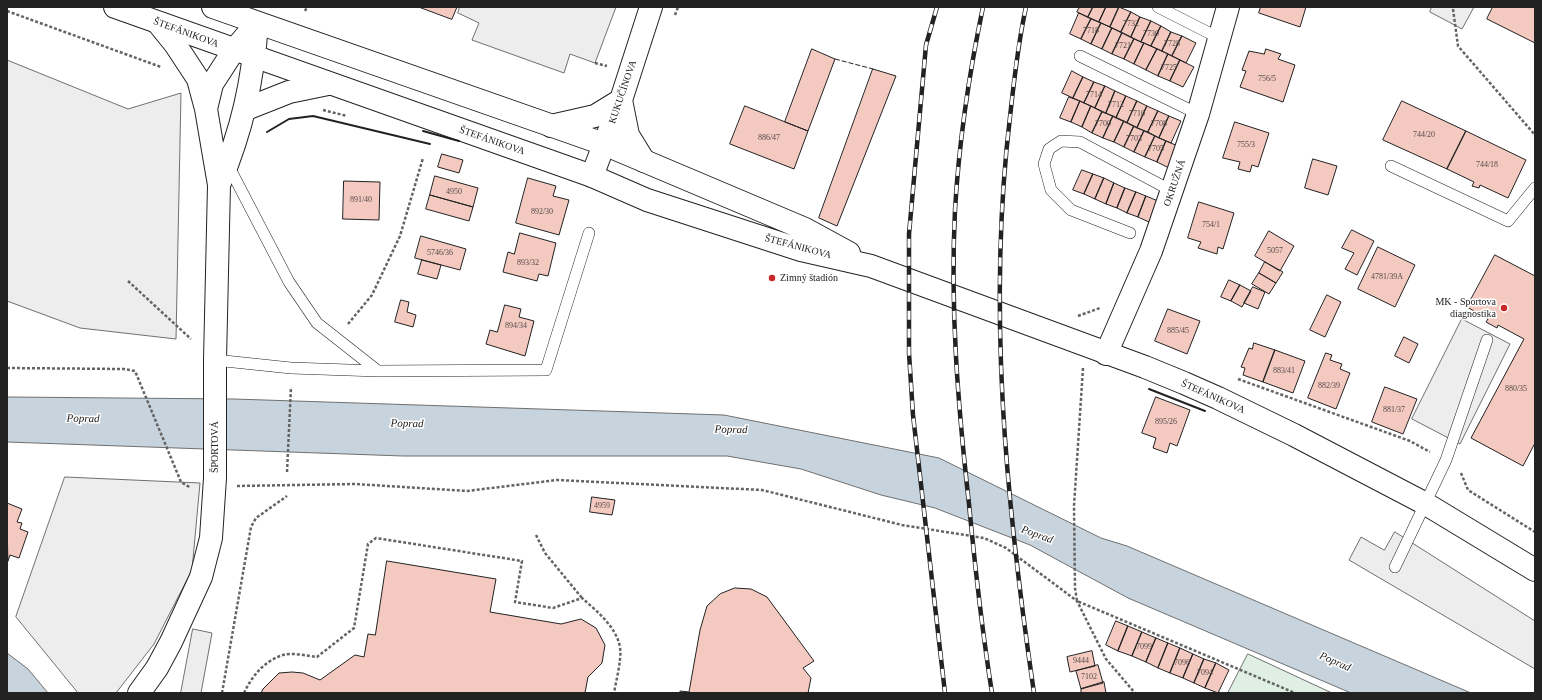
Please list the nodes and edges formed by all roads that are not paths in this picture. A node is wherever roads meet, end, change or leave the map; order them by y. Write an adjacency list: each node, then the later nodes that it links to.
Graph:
1 (115, 7): 6 (main road, ŠTEFÁNIKOVA)
2 (213, 7): 7 (main road, ŠTEFÁNIKOVA)
3 (651, 7): 13 (main road, KUKUČÍNOVA)
4 (1158, 7): 8 (lane)
5 (1228, 7): 8 (main road, OKRUŽNÁ)
6 (158, 23): 9 (main road, ŠTEFÁNIKOVA); 14 (main road)
7 (257, 23): 9 (main road); 11 (main road); 17 (main road, ŠTEFÁNIKOVA)
8 (1219, 38): 16 (main road, OKRUŽNÁ)
9 (234, 50): 11 (main road, ŠTEFÁNIKOVA); 14 (main road)
10 (1080, 56): 16 (lane)
11 (254, 58): 12 (main road, ŠTEFÁNIKOVA); 15 (main road)
12 (328, 84): 15 (main road); 22 (main road, ŠTEFÁNIKOVA)
13 (621, 100): 17 (main road); 18 (main road, KUKUČÍNOVA); 19 (main road)
14 (206, 109): 23 (main road)
15 (246, 109): 20 (main road)
16 (1198, 114): 25 (main road, OKRUŽNÁ)
17 (551, 126): 18 (main road, ŠTEFÁNIKOVA)
18 (604, 144): 19 (main road, ŠTEFÁNIKOVA); 22 (main road, KUKUČÍNOVA)
19 (644, 161): 28 (main road, ŠTEFÁNIKOVA)
20 (227, 164): 23 (main road); 32 (lane)
21 (1391, 166): 24 (lane)
22 (592, 176): 28 (main road, ŠTEFÁNIKOVA)
23 (219, 185): 31 (main road, ŠPORTOVÁ)
24 (1535, 188)
25 (1172, 191): 27 (lane); 30 (main road, OKRUŽNÁ)
26 (589, 233): 32 (lane)
27 (1130, 233)
28 (871, 266): 30 (main road, ŠTEFÁNIKOVA)
29 (1488, 340): 33 (lane)
30 (1106, 354): 33 (main road, ŠTEFÁNIKOVA)
31 (214, 366): 32 (lane); 36 (main road, ŠPORTOVÁ)
32 (378, 371)
33 (1426, 504): 34 (lane); 35 (main road, ŠTEFÁNIKOVA)
34 (1395, 567)
35 (1535, 570)
36 (139, 693)

